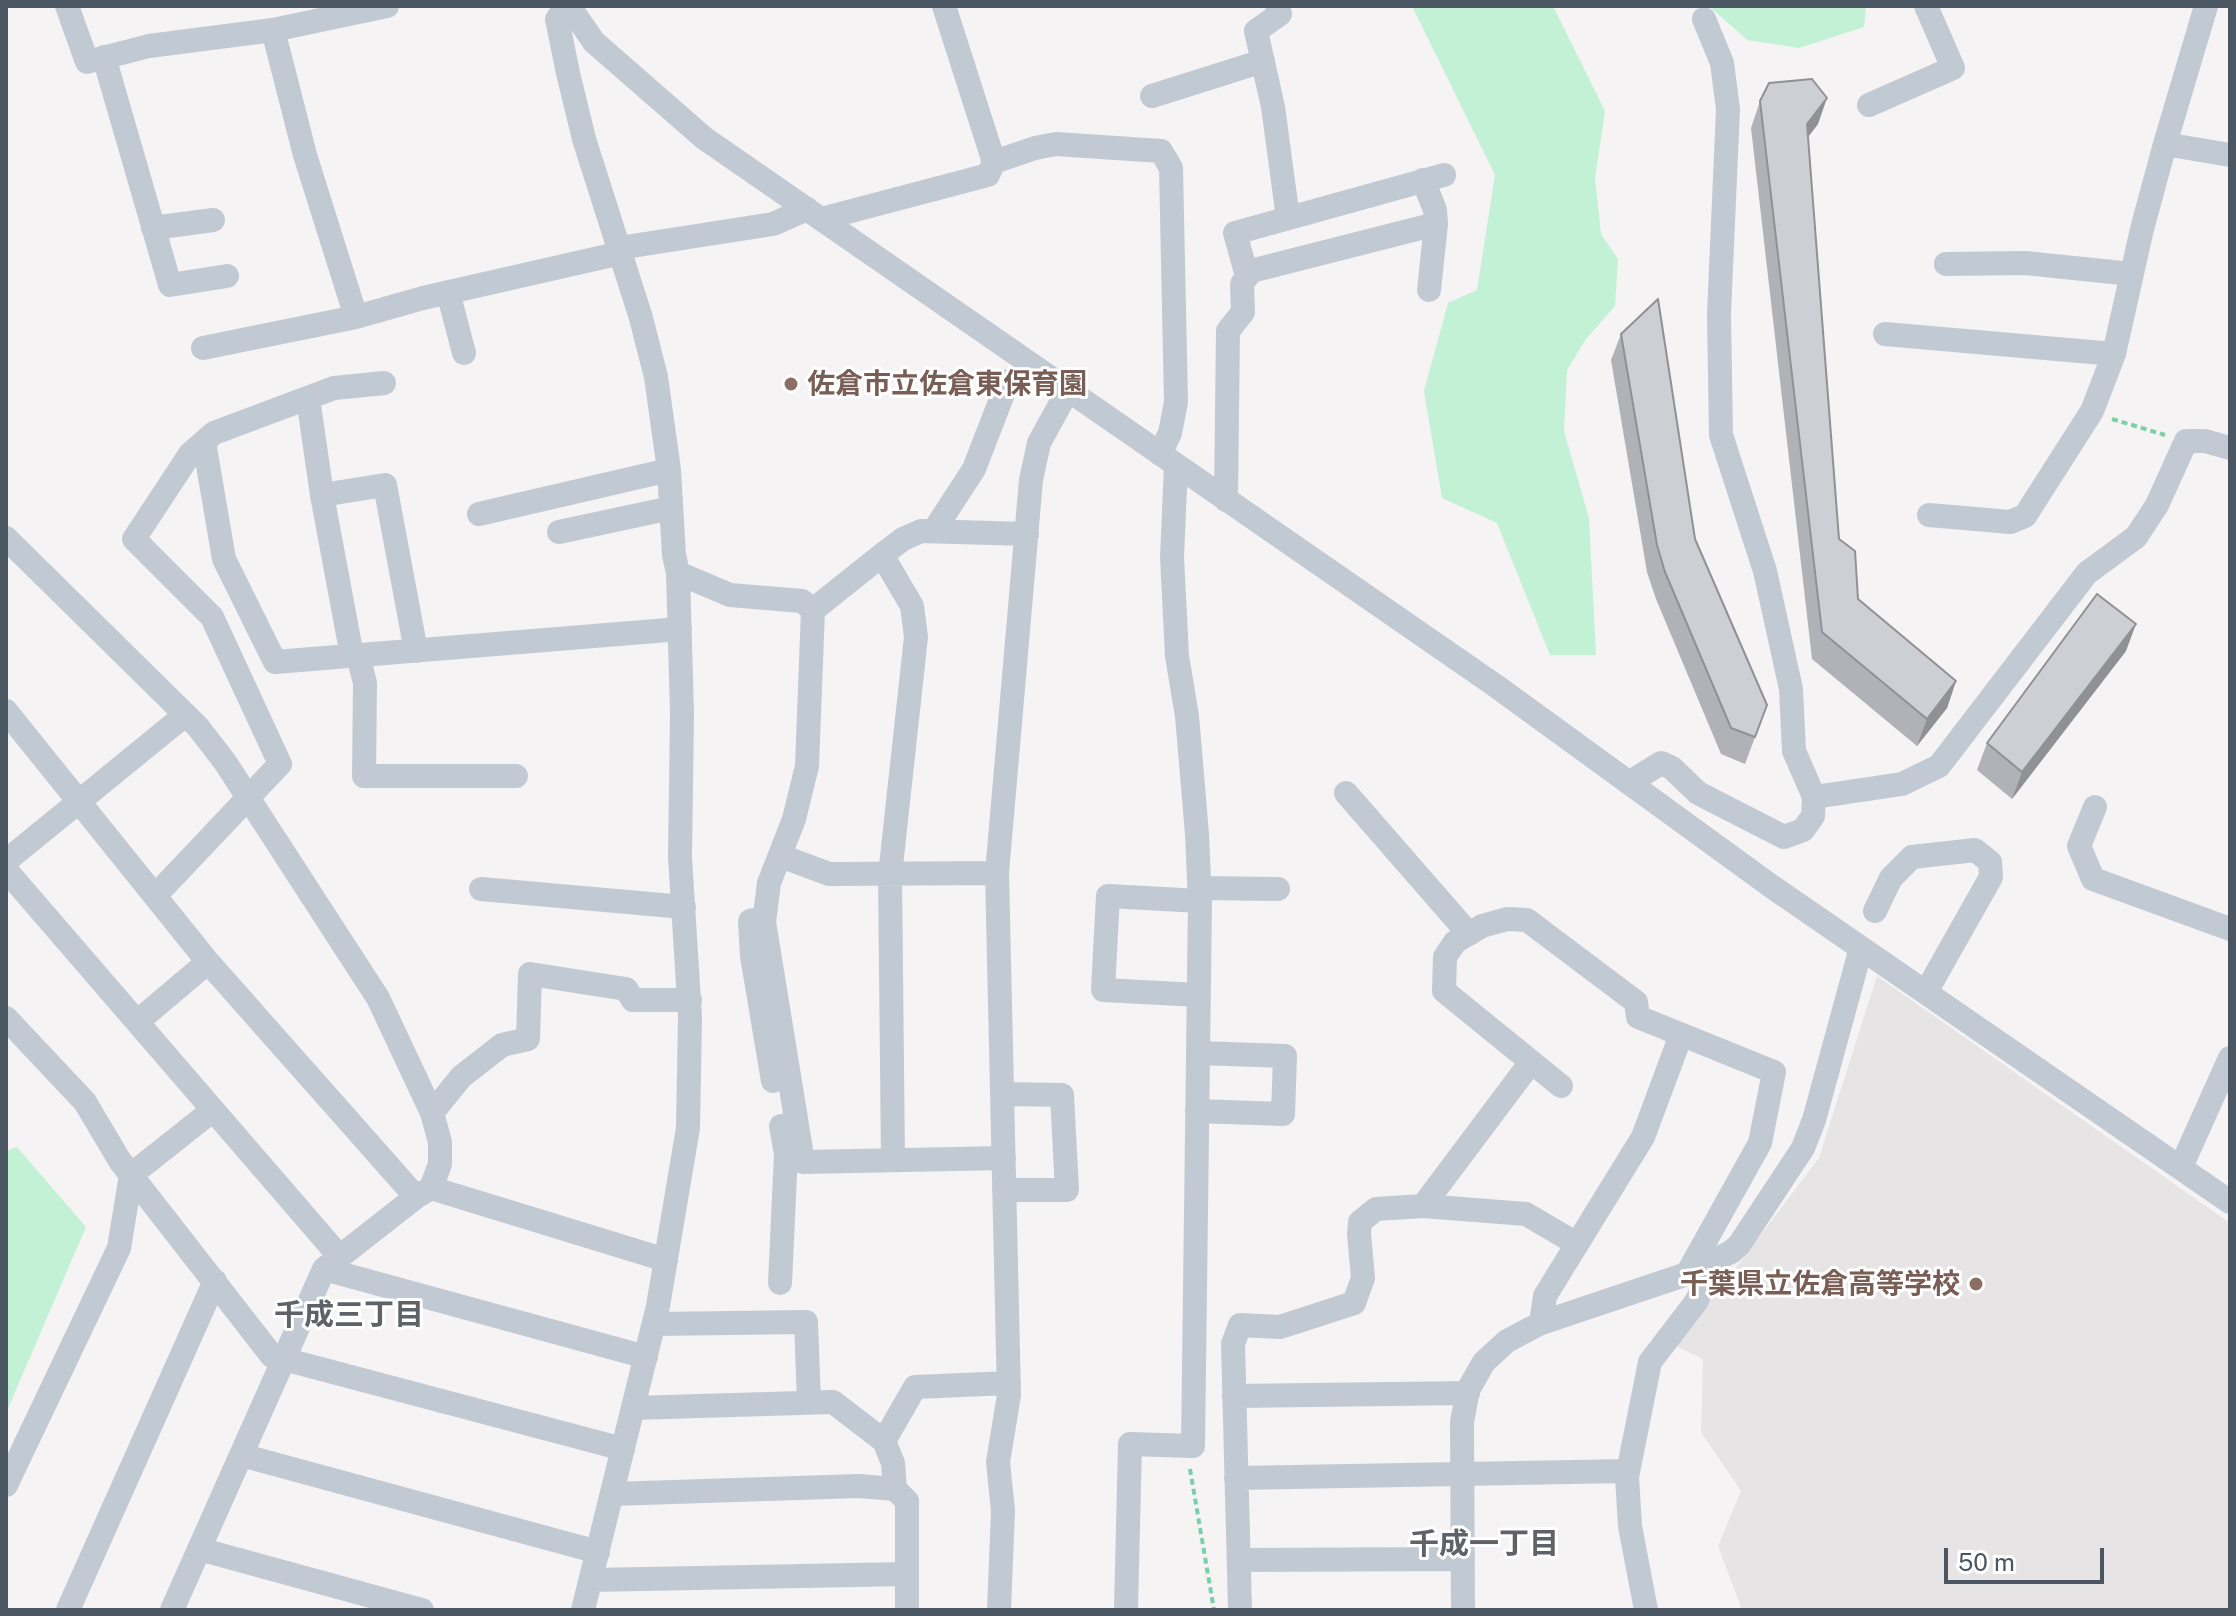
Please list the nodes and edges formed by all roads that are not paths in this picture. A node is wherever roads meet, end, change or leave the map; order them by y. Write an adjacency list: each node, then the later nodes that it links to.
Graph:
1 (67, 6): 10 (street)
2 (387, 6): 9 (street)
3 (568, 6): 17 (street); 22 (street)
4 (944, 6): 16 (street)
5 (1277, 6): 11 (street)
6 (1926, 6): 13 (street)
7 (2206, 6): 14 (street)
8 (1704, 19): 63 (street)
9 (273, 30): 10 (street); 29 (street)
10 (104, 57): 21 (street)
11 (1263, 61): 12 (street); 18 (street)
12 (1152, 96)
13 (1869, 105)
14 (2165, 144): 15 (street); 24 (street)
15 (2230, 155)
16 (994, 162): 17 (street); 40 (street)
17 (814, 214): 22 (street); 36 (street)
18 (1288, 218): 20 (street); 26 (street)
19 (213, 220): 21 (street)
20 (1436, 224): 26 (street); 27 (street)
21 (153, 228): 25 (street)
22 (620, 251): 28 (street); 41 (street)
23 (1946, 264): 24 (street)
24 (2132, 274): 33 (street)
25 (227, 276)
26 (1247, 276): 43 (street)
27 (1429, 290)
28 (448, 292): 29 (street); 32 (street)
29 (356, 317): 31 (street)
30 (1885, 334): 33 (street)
31 (203, 348)
32 (464, 353)
33 (2114, 354): 46 (street)
34 (1008, 381): 47 (street)
35 (384, 383): 37 (street)
36 (1068, 390): 40 (street); 49 (street)
37 (308, 398): 38 (street); 42 (street)
38 (204, 442): 56 (street); 62 (street)
39 (2230, 448): 63 (street)
40 (1168, 460): 43 (street); 73 (street)
41 (669, 470): 44 (street); 45 (street)
42 (322, 495): 55 (street); 56 (street)
43 (1226, 500): 60 (street)
44 (671, 508): 48 (street); 52 (street)
45 (479, 514)
46 (1929, 515)
47 (935, 529): 49 (street); 51 (street)
48 (559, 532)
49 (1027, 534): 69 (street)
50 (6, 538): 58 (street)
51 (882, 555): 53 (street); 70 (street)
52 (678, 573): 53 (street); 54 (street)
53 (813, 610): 66 (street)
54 (680, 629): 55 (street); 75 (street)
55 (416, 651): 56 (street)
56 (355, 656): 59 (street)
57 (6, 711): 64 (street)
58 (185, 715): 62 (street); 64 (street)
59 (516, 776)
60 (1629, 783): 63 (street); 80 (street)
61 (1346, 793): 79 (street)
62 (248, 797): 74 (street); 95 (street)
63 (1814, 797)
64 (79, 801): 67 (street); 74 (street)
65 (2095, 807): 78 (street)
66 (781, 856): 70 (street); 77 (street)
67 (6, 861)
68 (6, 870): 86 (street)
69 (997, 873): 70 (street); 92 (street)
70 (890, 875): 97 (street)
71 (481, 889): 75 (street)
72 (1278, 889): 73 (street)
73 (1199, 894): 83 (street); 83 (street)
74 (155, 896): 81 (street)
75 (684, 907): 84 (street)
76 (1875, 911): 82 (street)
77 (764, 917): 97 (street); 109 (street)
78 (2230, 929)
79 (1469, 934): 87 (street); 90 (street)
80 (1861, 948): 82 (street); 107 (street)
81 (208, 962): 86 (street); 101 (street)
82 (1926, 992): 98 (street)
83 (1199, 995): 88 (street)
84 (690, 1000): 95 (street); 105 (street)
85 (6, 1018): 99 (street)
86 (137, 1022): 93 (street)
87 (1681, 1035): 104 (street); 107 (street)
88 (1198, 1053): 94 (street); 94 (street)
89 (2230, 1058): 98 (street)
90 (1531, 1062): 91 (street); 103 (street)
91 (1561, 1086)
92 (1002, 1094): 96 (street); 100 (street)
93 (213, 1110): 99 (street); 106 (street)
94 (1197, 1111): 140 (street)
95 (432, 1113): 101 (street)
96 (1004, 1158): 97 (street); 100 (street)
97 (893, 1160)
98 (2181, 1167): 102 (street)
99 (131, 1175): 108 (street); 125 (street)
100 (1004, 1190): 114 (street)
101 (423, 1192): 105 (street); 106 (street)
102 (2230, 1202)
103 (1423, 1206): 104 (street); 116 (street)
104 (1577, 1244): 110 (street)
105 (666, 1260): 111 (street)
106 (332, 1263): 112 (street); 113 (street)
107 (1696, 1270): 110 (street); 122 (street)
108 (215, 1281): 113 (street); 134 (street)
109 (780, 1283)
110 (1541, 1323): 115 (street)
111 (654, 1324): 112 (street); 117 (street)
112 (646, 1357): 118 (street)
113 (284, 1359): 120 (street); 121 (street)
114 (1009, 1383): 119 (street); 139 (street)
115 (1468, 1393): 116 (street); 123 (street)
116 (1234, 1396): 124 (street)
117 (809, 1402): 118 (street); 119 (street)
118 (633, 1408): 120 (street)
119 (884, 1441): 126 (street)
120 (623, 1449): 127 (street)
121 (241, 1455): 128 (street); 129 (street)
122 (1628, 1471): 123 (street); 144 (street)
123 (1462, 1474): 124 (street); 130 (street)
124 (1236, 1478): 131 (street)
125 (6, 1485)
126 (895, 1489): 127 (street); 132 (street)
127 (612, 1494): 129 (street)
128 (199, 1549): 135 (street); 136 (street)
129 (598, 1552): 133 (street)
130 (1463, 1559): 131 (street); 142 (street)
131 (1239, 1560): 141 (street)
132 (907, 1574): 133 (street); 138 (street)
133 (591, 1580): 137 (street)
134 (68, 1610)
135 (172, 1610)
136 (422, 1610)
137 (583, 1610)
138 (907, 1610)
139 (999, 1610)
140 (1126, 1610)
141 (1240, 1610)
142 (1463, 1610)
143 (1630, 1610): 144 (street)
144 (1646, 1610)

